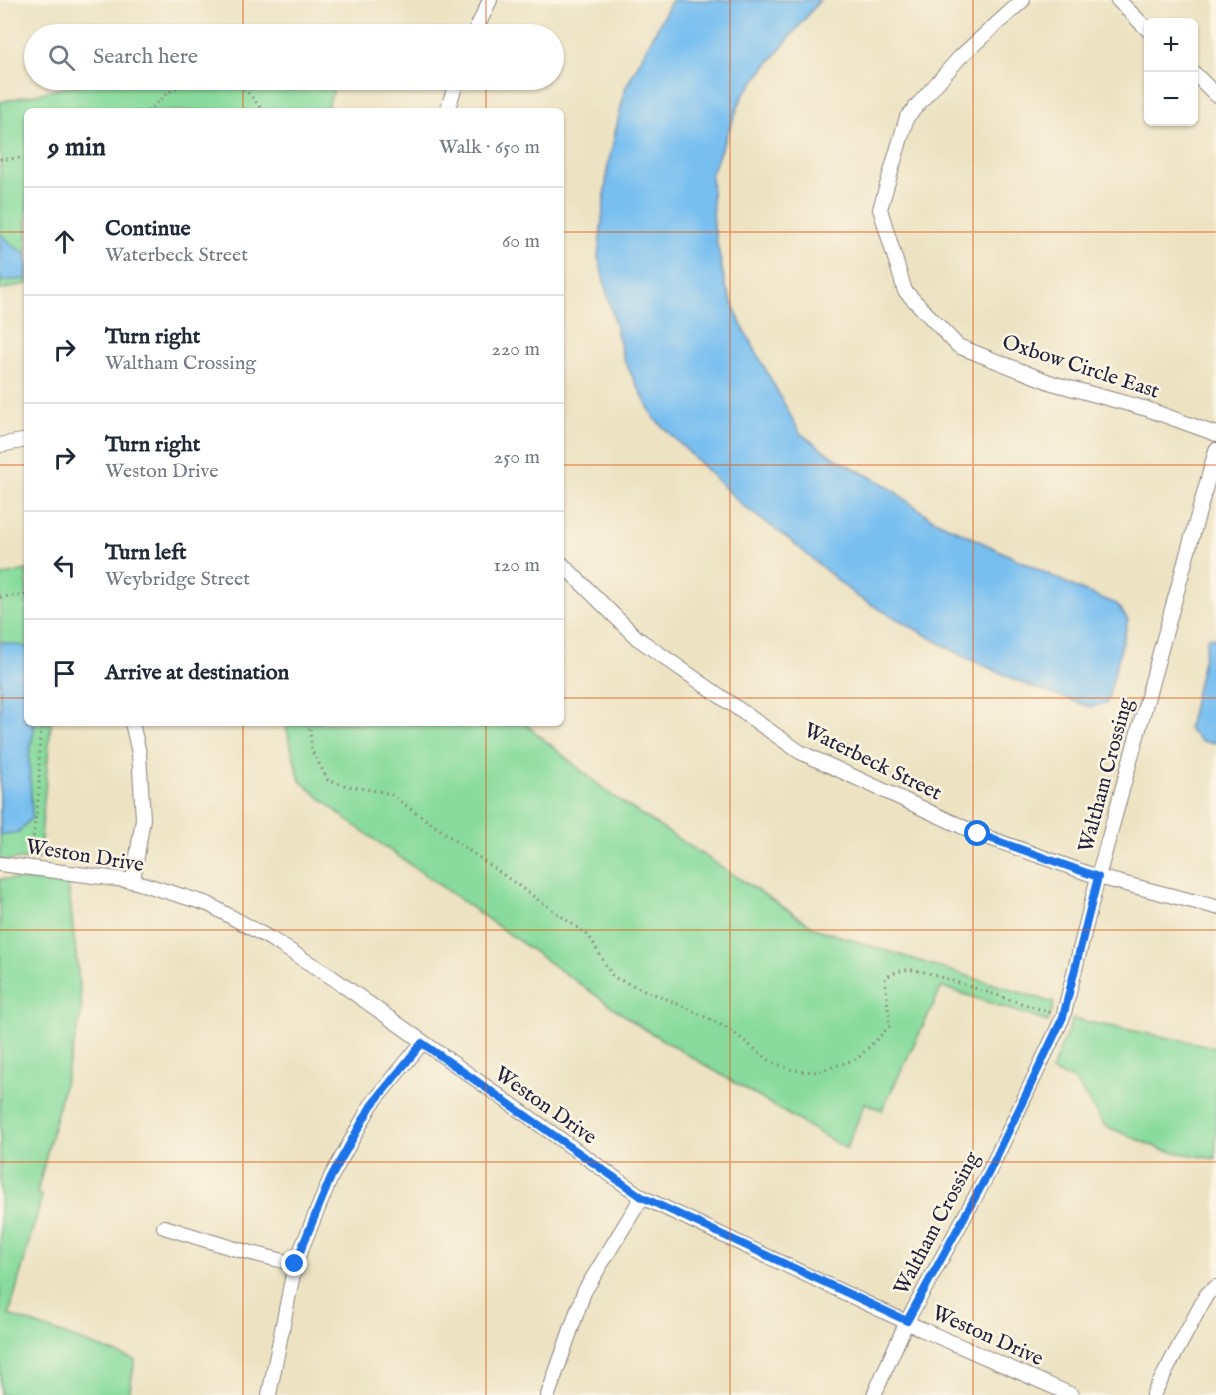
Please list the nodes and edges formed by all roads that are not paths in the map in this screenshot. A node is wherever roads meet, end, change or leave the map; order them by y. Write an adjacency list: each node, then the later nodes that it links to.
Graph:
1 (490, 0): 4 (street)
2 (1023, 0): 10 (street, Oxbow Circle East)
3 (1118, 0): 5 (street)
4 (479, 24)
5 (1144, 25)
6 (1198, 78): 8 (street)
7 (454, 90): 9 (street)
8 (1216, 95)
9 (448, 108)
10 (1216, 434)
11 (24, 441): 12 (street)
12 (0, 445)
13 (1216, 450): 17 (street, Waltham Crossing)
14 (564, 566): 17 (street, Waterbeck Street)
15 (133, 726): 18 (street)
16 (0, 864): 18 (street, Weston Drive)
17 (1098, 877): 19 (street, Waterbeck Street); 25 (street, Waltham Crossing)
18 (133, 881): 20 (street, Weston Drive)
19 (1216, 907)
20 (422, 1043): 21 (street, Weston Drive); 23 (street)
21 (642, 1197): 25 (street, Weston Drive); 27 (street)
22 (164, 1227): 23 (street)
23 (295, 1264): 26 (street)
24 (1216, 1287): 30 (street)
25 (907, 1321): 28 (street, Waltham Crossing); 29 (street, Weston Drive)
26 (269, 1395)
27 (548, 1395)
28 (874, 1395)
29 (1072, 1395)
30 (1153, 1395)

